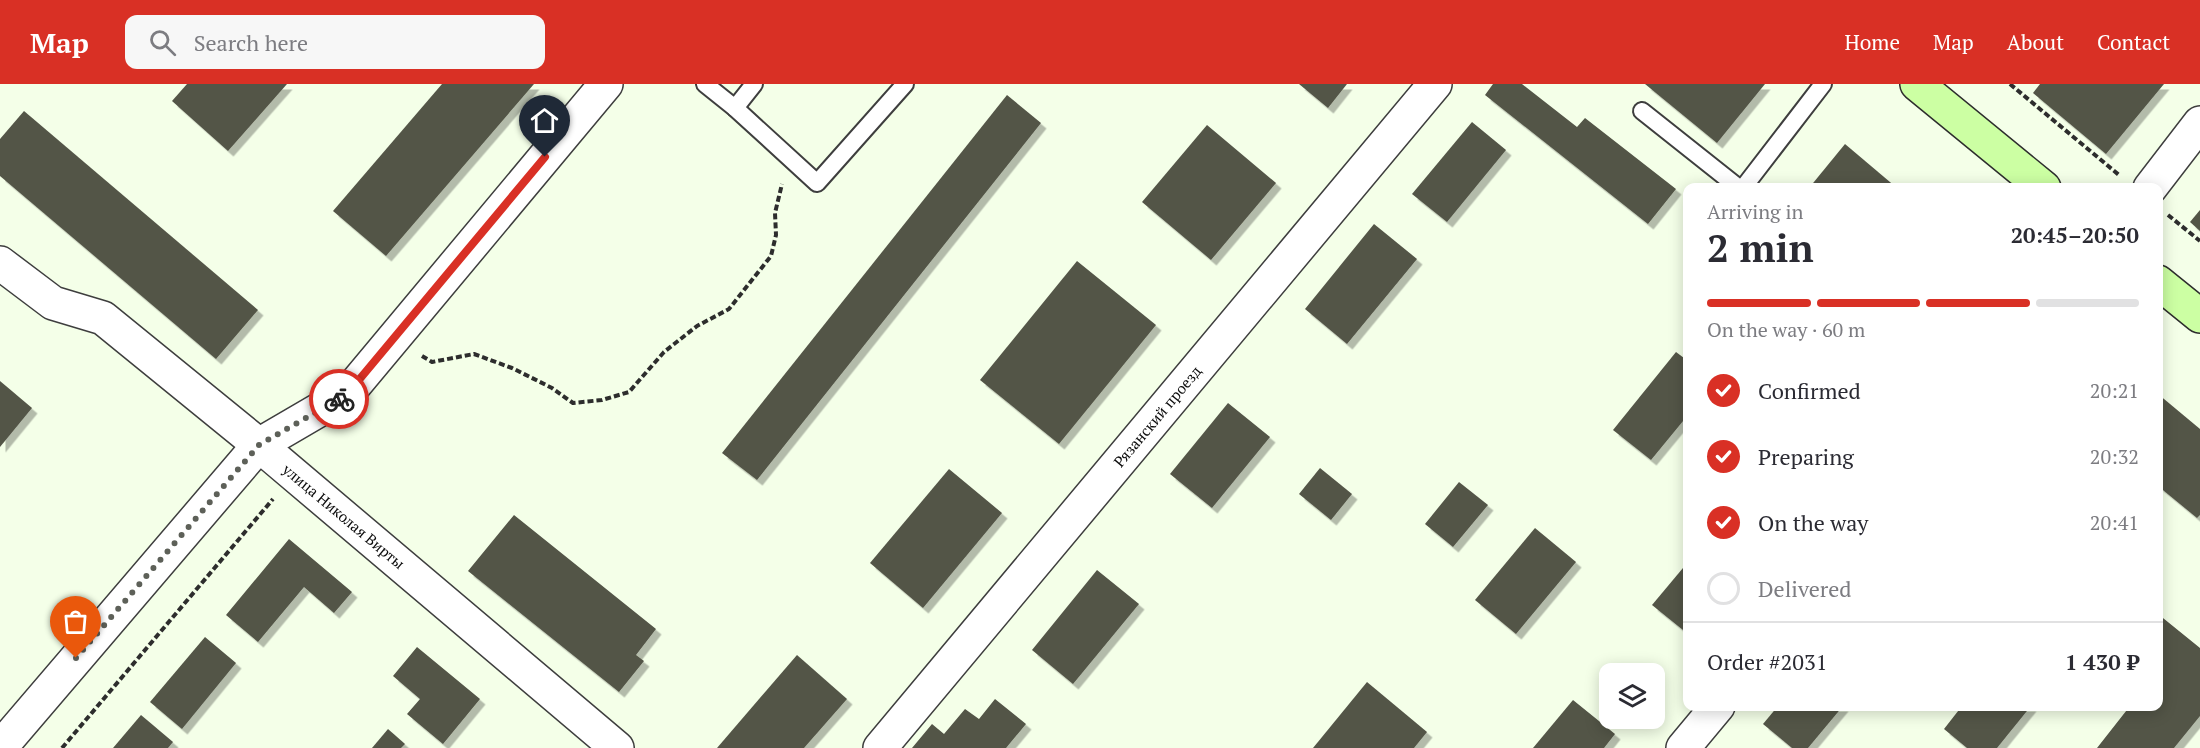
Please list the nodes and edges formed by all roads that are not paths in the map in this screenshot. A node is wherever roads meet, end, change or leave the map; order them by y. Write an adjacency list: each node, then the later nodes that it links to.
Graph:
1 (606, 84): 18 (street)
2 (705, 84): 8 (lane)
3 (754, 84): 8 (lane)
4 (906, 84): 8 (lane)
5 (1434, 84): 22 (street, Рязанский проезд)
6 (1823, 84): 12 (lane)
7 (1917, 84): 13 (main road)
8 (735, 108)
9 (1642, 111): 11 (lane)
10 (2200, 123): 14 (street)
11 (1732, 183)
12 (1747, 183)
13 (2038, 183)
14 (2155, 183)
15 (0, 263): 18 (street, улица Николая Вирты)
16 (2163, 286): 17 (main road)
17 (2200, 316)
18 (259, 445): 20 (street); 21 (street, улица Николая Вирты)
19 (1714, 711): 23 (street)
20 (0, 748)
21 (617, 748)
22 (880, 748)
23 (1683, 748)

